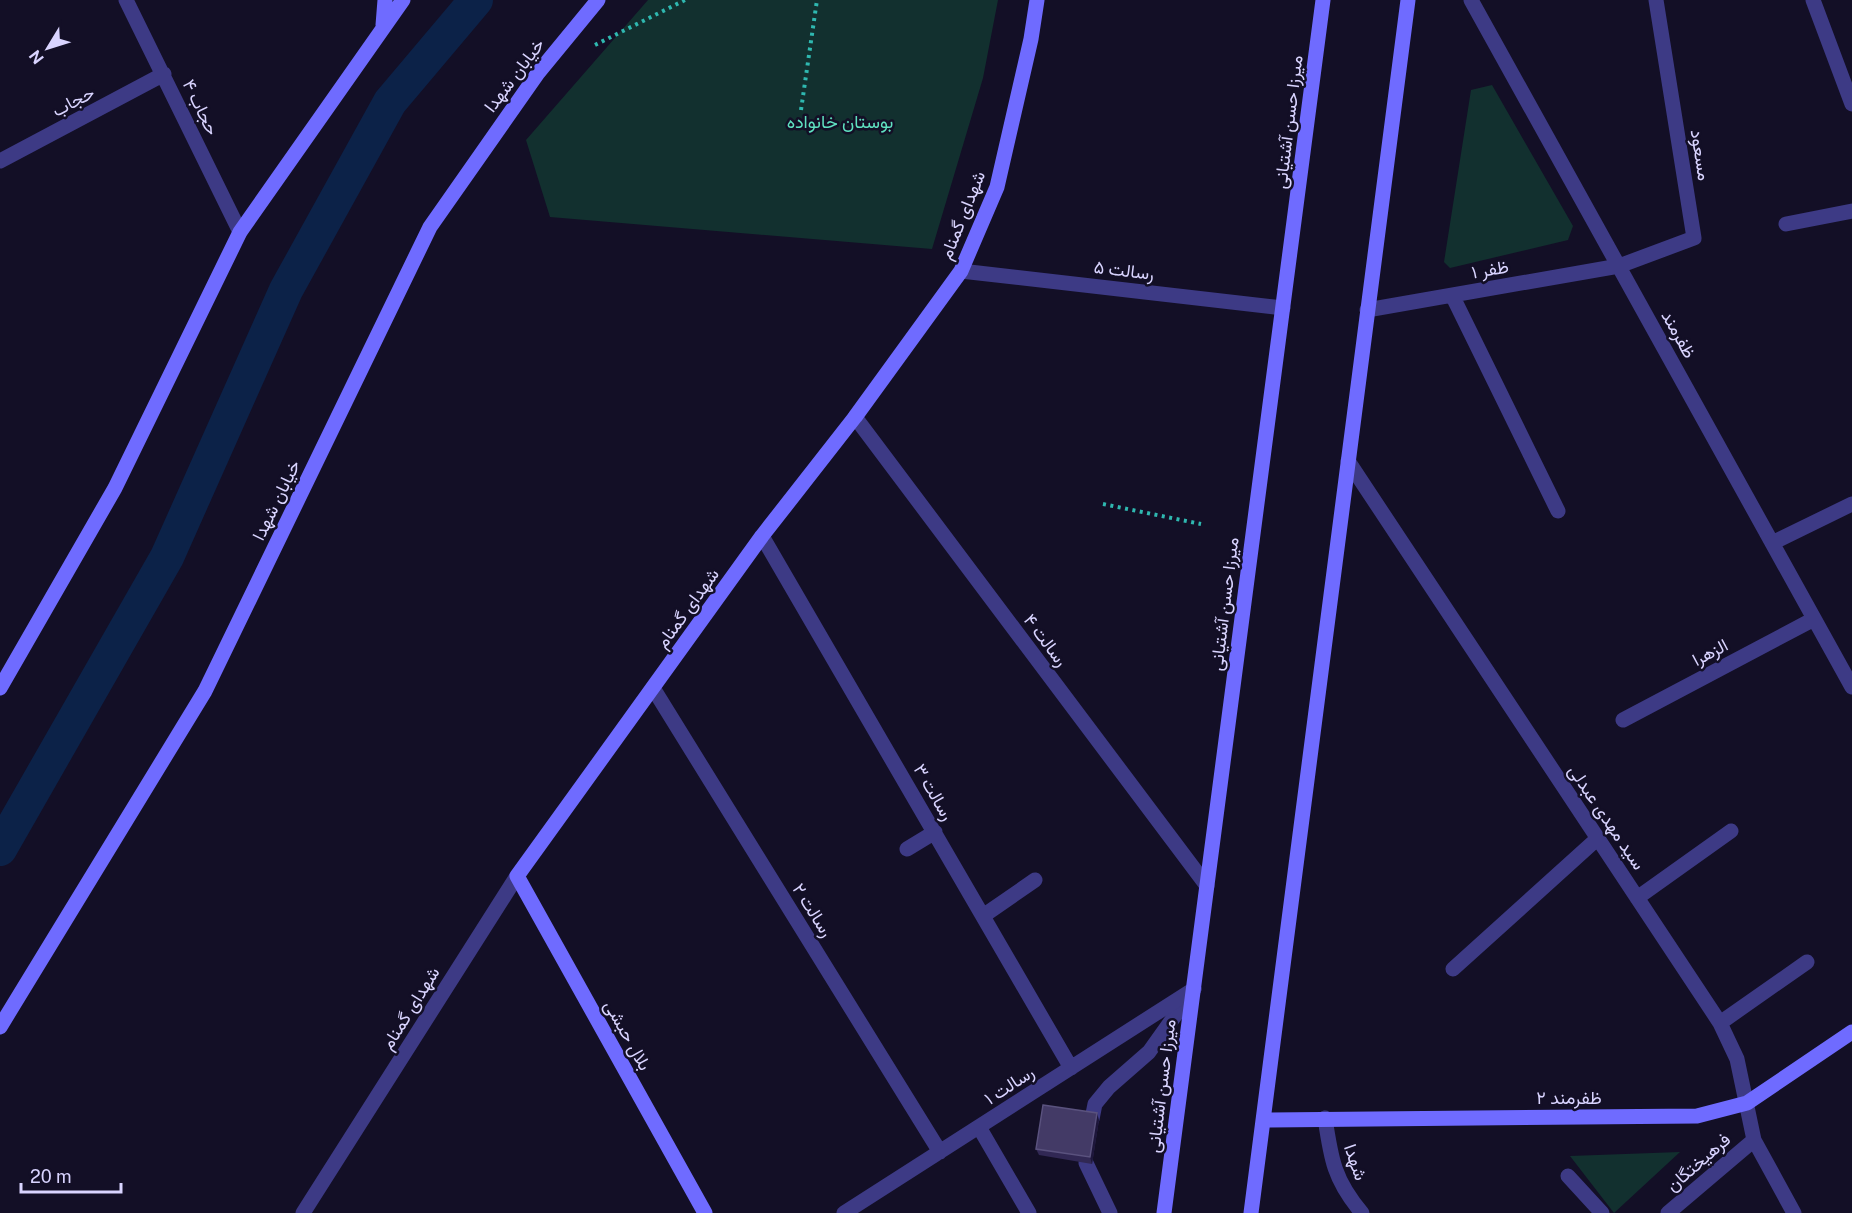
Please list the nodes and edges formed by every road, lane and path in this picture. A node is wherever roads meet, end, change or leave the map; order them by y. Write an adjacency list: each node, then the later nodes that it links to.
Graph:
1 (126, 0): 15 (street, حجاب ۴)
2 (385, 0): 13 (main road)
3 (403, 0): 13 (main road)
4 (598, 0): 53 (main road, خیابان شهدا)
5 (686, 0): 14 (path)
6 (817, 0): 17 (path)
7 (1037, 0): 23 (main road, شهدای گمنام)
8 (1323, 0): 25 (main road, میرزا حسن آشتیانی)
9 (1408, 0): 26 (main road)
10 (1471, 0): 22 (street, ظفرمند)
11 (1656, 0): 22 (street, مسعود)
12 (1813, 0): 16 (street)
13 (383, 25): 21 (main road)
14 (591, 47)
15 (164, 74): 18 (street, حجاب); 21 (street, حجاب ۴)
16 (1852, 104)
17 (801, 110)
18 (0, 161)
19 (1852, 211): 20 (street)
20 (1786, 224)
21 (240, 232): 37 (main road)
22 (1619, 266): 24 (street, ظفر ۱); 34 (street, ظفرمند)
23 (961, 271): 25 (street, رسالت ۵); 27 (main road, شهدای گمنام)
24 (1452, 295): 26 (street, ظفر ۱); 31 (street)
25 (1283, 308): 46 (main road, میرزا حسن آشتیانی)
26 (1367, 310): 28 (main road)
27 (855, 417): 33 (main road, شهدای گمنام); 46 (street, رسالت ۴)
28 (1348, 461): 42 (street, سید مهدی عبدلی); 59 (main road)
29 (1103, 504): 32 (path)
30 (1852, 504): 34 (street)
31 (1558, 511)
32 (1202, 524)
33 (762, 536): 38 (main road, شهدای گمنام); 41 (street, رسالت ۳)
34 (1772, 543): 35 (street, ظفرمند)
35 (1814, 619): 36 (street, ظفرمند); 39 (street, الزهرا)
36 (1852, 687)
37 (0, 688)
38 (653, 688): 44 (main road, شهدای گمنام); 62 (street, رسالت ۲)
39 (1623, 720)
40 (1731, 831): 47 (street)
41 (935, 832): 43 (street); 48 (street, رسالت ۳)
42 (1598, 838): 47 (street, سید مهدی عبدلی); 50 (street)
43 (907, 849)
44 (517, 876): 65 (street, شهدای گمنام); 66 (main road, بلال حبشی)
45 (1035, 880): 48 (street)
46 (1207, 886): 51 (main road, میرزا حسن آشتیانی)
47 (1637, 898): 52 (street, سید مهدی عبدلی)
48 (983, 916): 55 (street, رسالت ۳)
49 (1807, 962): 52 (street)
50 (1453, 969)
51 (1194, 989): 55 (street, رسالت ۱); 58 (street); 70 (main road, میرزا حسن آشتیانی)
52 (1720, 1023): 56 (street, سید مهدی عبدلی)
53 (0, 1027)
54 (1852, 1032): 56 (main road, ظفرمند ۲)
55 (1071, 1068): 60 (street, رسالت ۱)
56 (1747, 1103): 57 (main road, ظفرمند ۲); 61 (street, سید مهدی عبدلی)
57 (1325, 1118): 59 (main road, ظفرمند ۲); 72 (street, شهدا)
58 (1092, 1119)
59 (1263, 1120): 71 (main road)
60 (979, 1127): 62 (street, رسالت ۱); 68 (street)
61 (1754, 1140): 74 (street, فرهیختگان); 75 (street, سید مهدی عبدلی)
62 (940, 1152): 67 (street, رسالت ۱)
63 (1086, 1162): 69 (street)
64 (1568, 1176): 73 (street)
65 (303, 1213)
66 (705, 1213)
67 (844, 1213)
68 (1029, 1213)
69 (1110, 1213)
70 (1164, 1213)
71 (1251, 1213)
72 (1362, 1213)
73 (1602, 1213)
74 (1668, 1213)
75 (1794, 1213)

